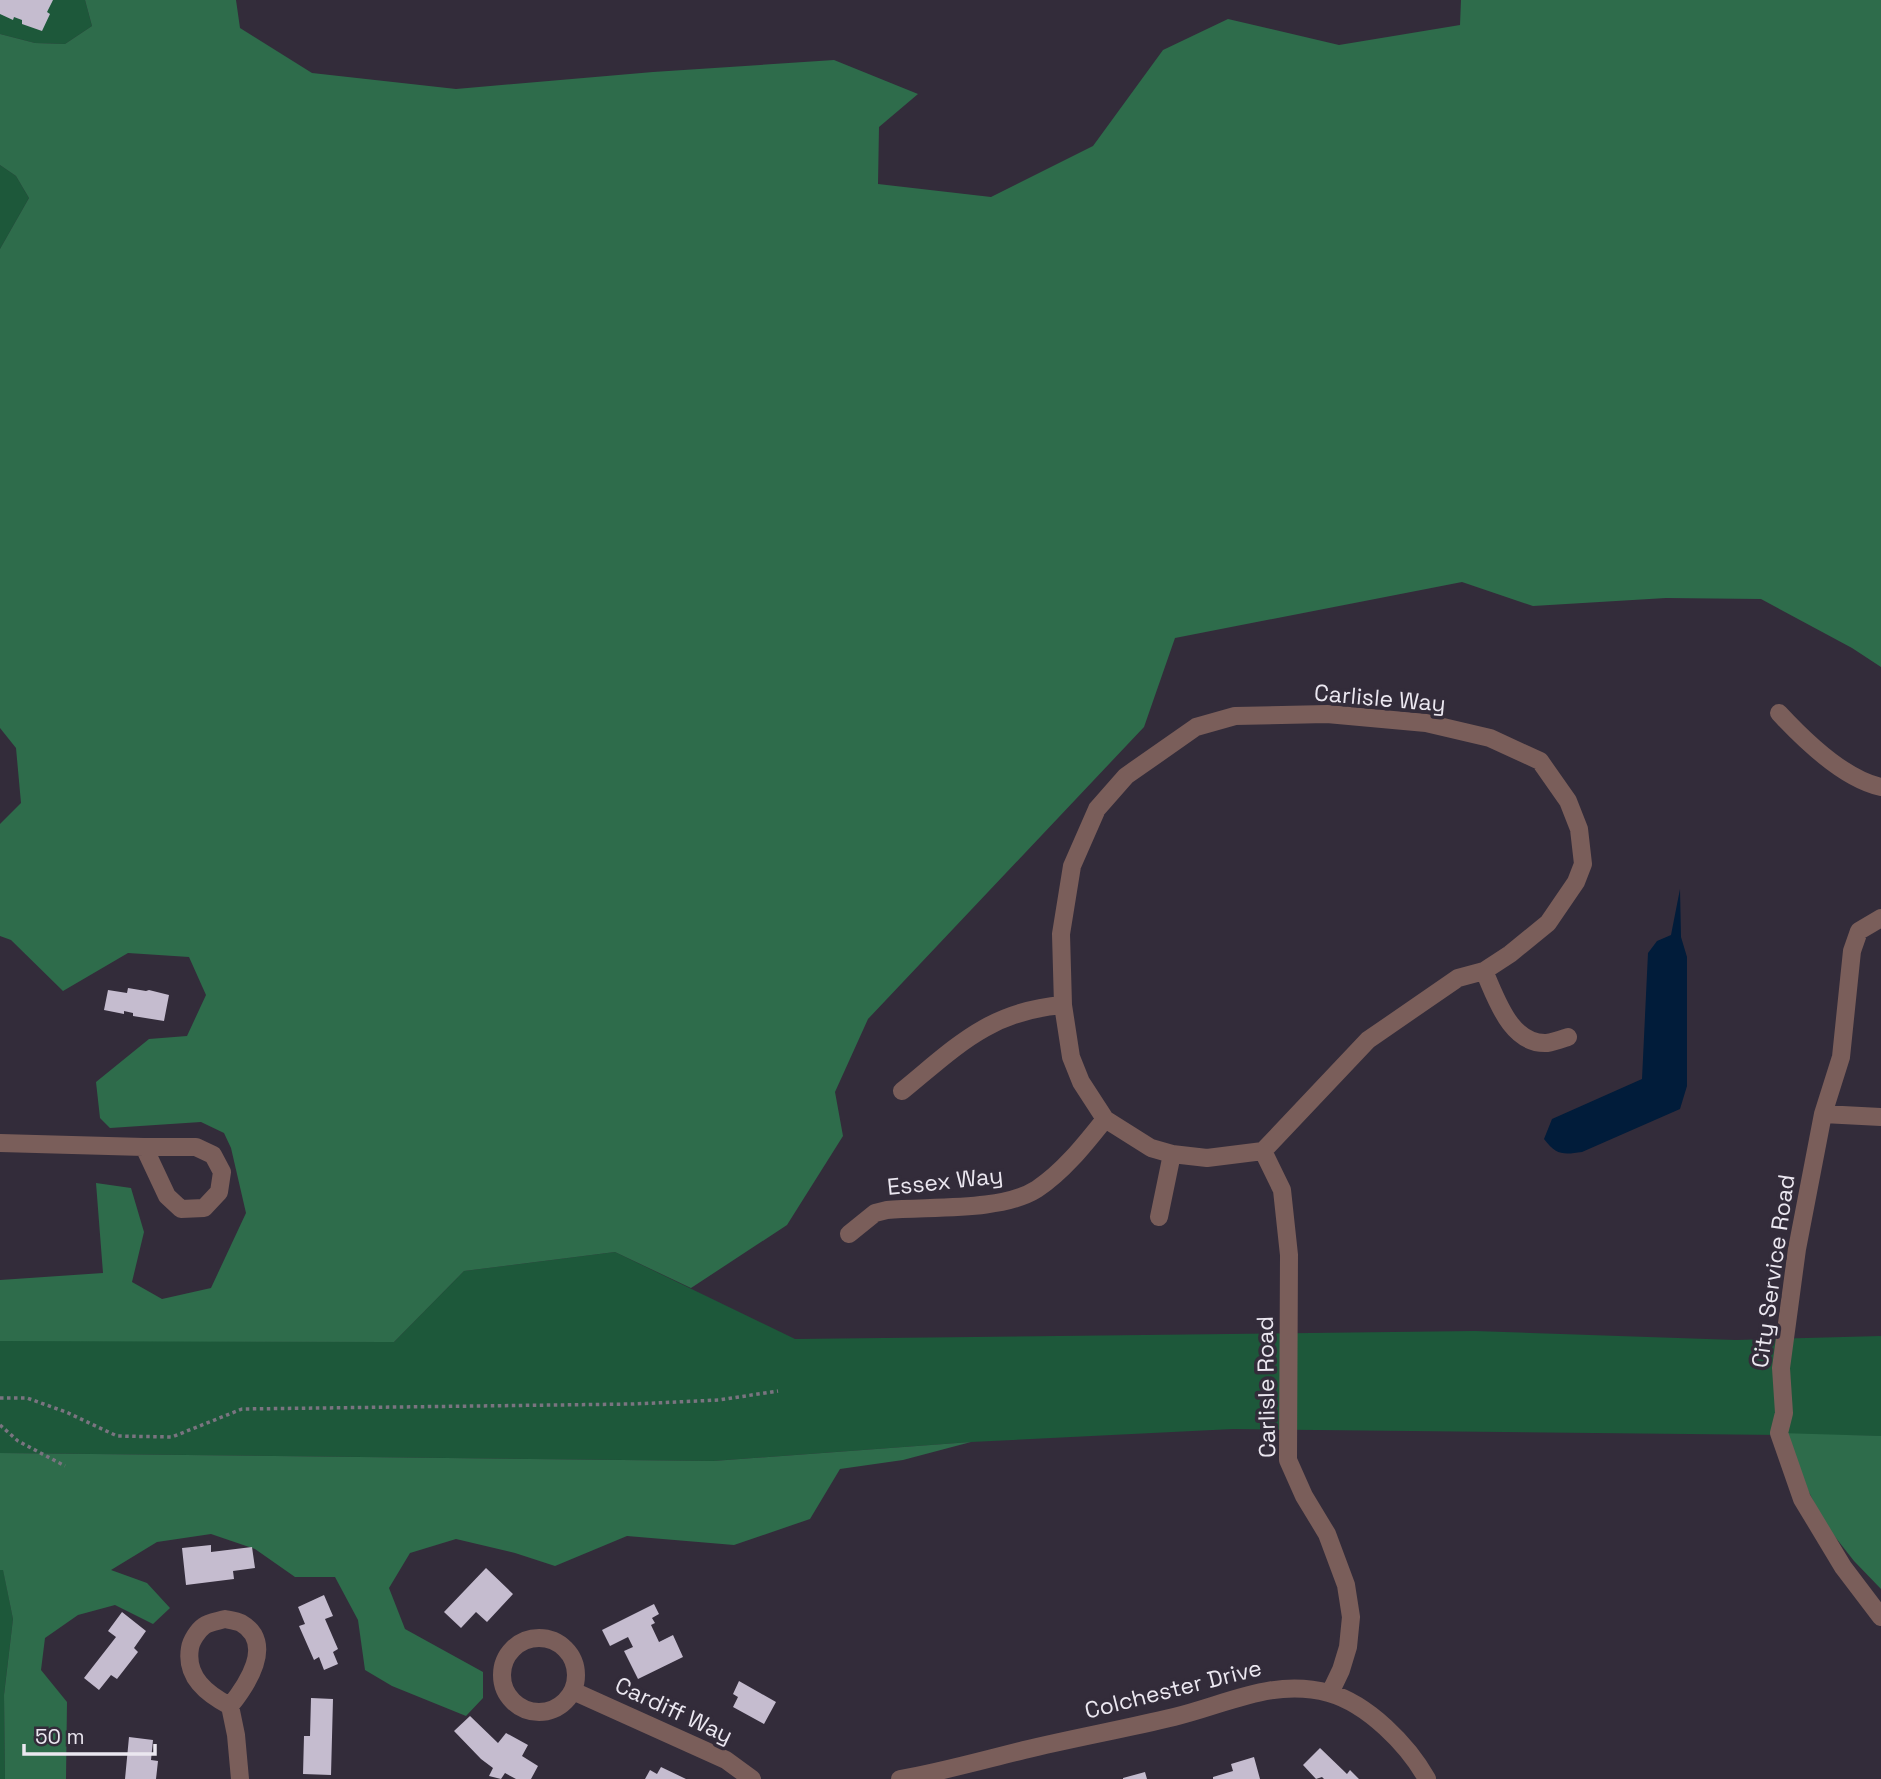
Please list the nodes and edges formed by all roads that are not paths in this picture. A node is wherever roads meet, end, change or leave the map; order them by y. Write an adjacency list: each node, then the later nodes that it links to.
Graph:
1 (1779, 713): 2 (street)
2 (1881, 787)
3 (1881, 918): 8 (street, City Service Road)
4 (1484, 971): 5 (street, Carlisle Way); 6 (street); 13 (street, Carlisle Way)
5 (1063, 1005): 7 (street); 10 (street, Carlisle Way)
6 (1569, 1037)
7 (902, 1091)
8 (1823, 1114): 9 (street); 17 (street, City Service Road)
9 (1881, 1117)
10 (1105, 1119): 14 (street, Carlisle Way); 16 (street, Essex Way)
11 (0, 1143): 12 (street)
12 (144, 1147): 12 (street)
13 (1263, 1151): 14 (street, Carlisle Way); 19 (street, Carlisle Road)
14 (1172, 1154): 15 (street)
15 (1159, 1217)
16 (849, 1234)
17 (1881, 1617)
18 (573, 1691): 18 (street); 22 (street, Cardiff Way)
19 (1330, 1693): 23 (street, Colchester Drive); 24 (street, Colchester Drive)
20 (230, 1706): 20 (street); 21 (street)
21 (240, 1779)
22 (751, 1779)
23 (900, 1779)
24 (1427, 1779)

